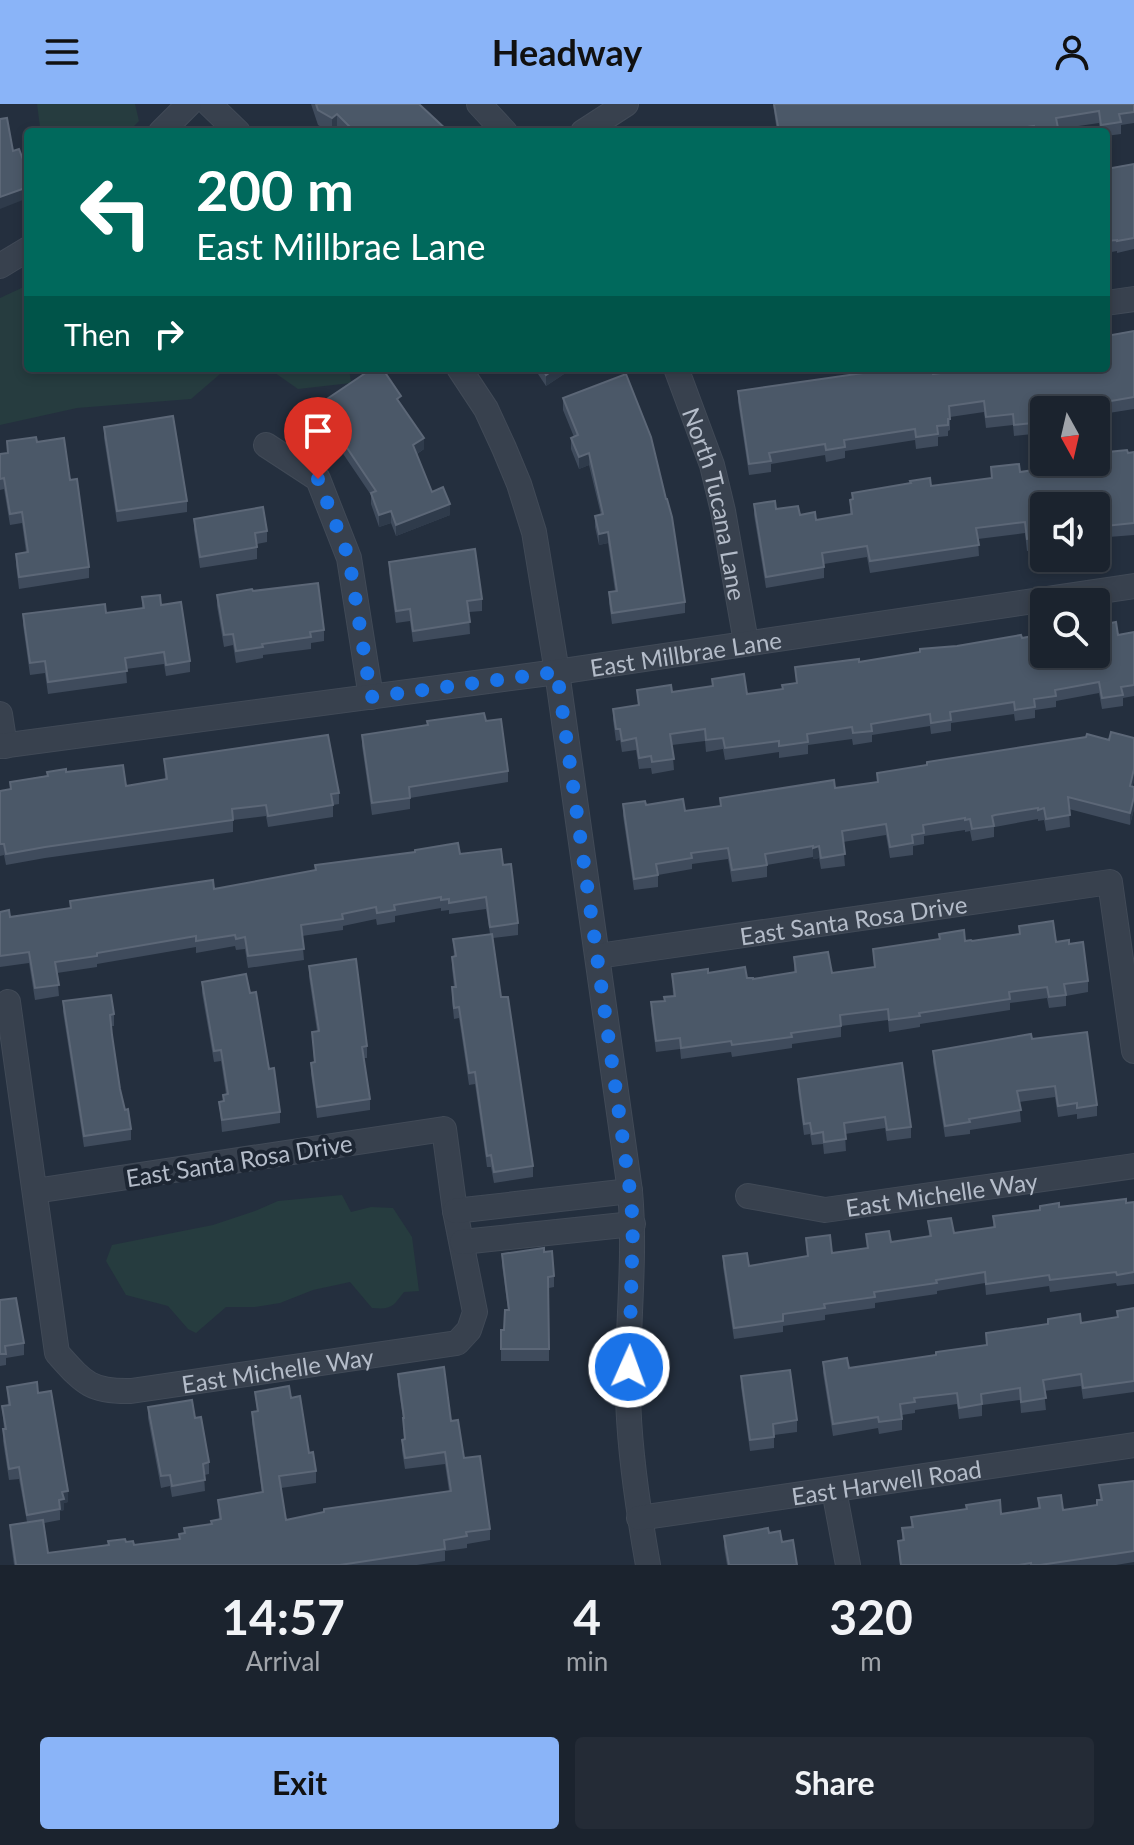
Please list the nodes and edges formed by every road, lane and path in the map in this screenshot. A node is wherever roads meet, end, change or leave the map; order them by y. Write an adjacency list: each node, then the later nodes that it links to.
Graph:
1 (189, 104): 5 (street)
2 (209, 104): 6 (street)
3 (479, 104): 7 (street)
4 (626, 104): 8 (street)
5 (165, 128)
6 (234, 128)
7 (501, 128)
8 (589, 128)
9 (24, 251): 10 (street)
10 (0, 266)
11 (1134, 299): 12 (street)
12 (1110, 302)
13 (462, 372): 18 (street)
14 (686, 372): 17 (street, North Tucana Lane)
15 (266, 445): 19 (street)
16 (1134, 586): 17 (street, East Millbrae Lane)
17 (746, 642): 18 (street, East Millbrae Lane)
18 (557, 672): 19 (street, East Millbrae Lane); 22 (street)
19 (371, 697): 21 (street, East Millbrae Lane)
20 (0, 714): 21 (street)
21 (2, 746)
22 (598, 956): 24 (street, East Santa Rosa Drive); 27 (street)
23 (8, 1002): 26 (street)
24 (1134, 1051)
25 (1134, 1166): 28 (street, East Michelle Way)
26 (35, 1191): 29 (street, East Santa Rosa Drive); 31 (street, East Michelle Way)
27 (630, 1191): 29 (street); 30 (street)
28 (748, 1196)
29 (455, 1211): 31 (street)
30 (633, 1224): 31 (street); 34 (street)
31 (462, 1242)
32 (1134, 1445): 33 (street, East Harwell Road)
33 (834, 1490): 34 (street, East Harwell Road); 36 (street)
34 (639, 1518): 35 (street)
35 (648, 1565)
36 (848, 1565)

